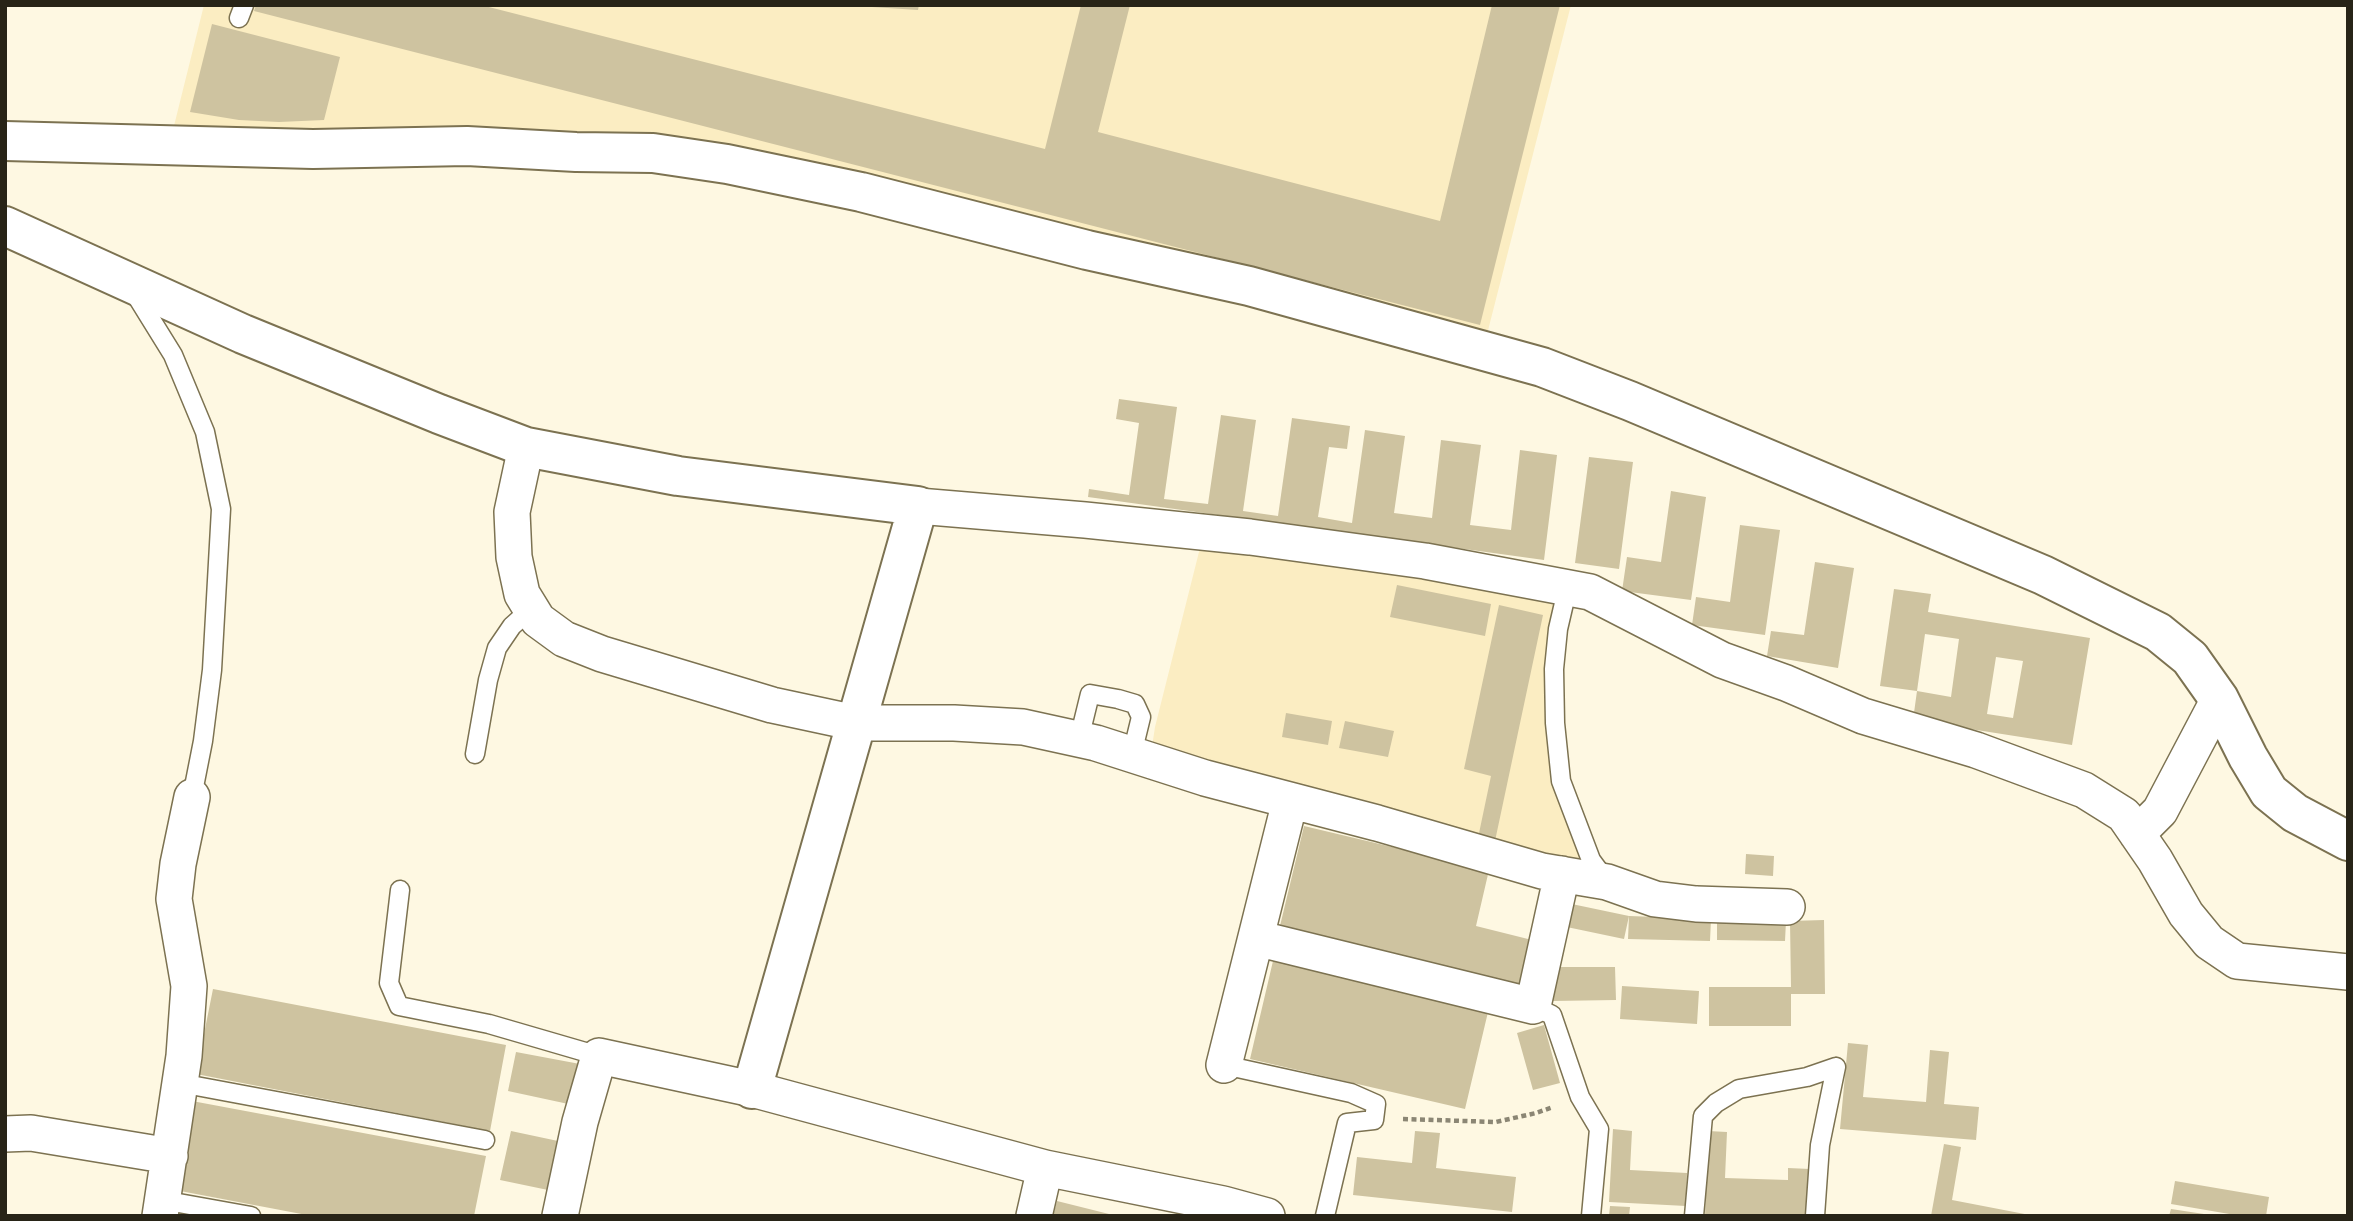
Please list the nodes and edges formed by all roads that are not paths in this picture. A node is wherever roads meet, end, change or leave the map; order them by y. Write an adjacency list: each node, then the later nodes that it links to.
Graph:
1 (5, 141): 8 (street)
2 (5, 226): 3 (street)
3 (129, 283): 4 (street); 13 (lane)
4 (526, 447): 5 (street); 7 (street)
5 (918, 506): 6 (street); 9 (street)
6 (1568, 586): 15 (street); 18 (lane)
7 (531, 609): 9 (street); 11 (lane)
8 (2219, 699): 15 (street); 16 (street)
9 (856, 723): 10 (street); 27 (street)
10 (1079, 739): 12 (street); 12 (lane)
11 (475, 754)
12 (1132, 754): 14 (street)
13 (192, 797): 26 (street)
14 (1290, 801): 17 (street); 21 (street)
15 (2137, 834): 22 (street)
16 (2348, 841)
17 (1562, 874): 18 (street); 23 (street)
18 (1607, 882): 20 (street)
19 (400, 890): 24 (lane)
20 (1787, 907)
21 (1256, 938): 23 (street); 25 (street)
22 (2348, 972)
23 (1533, 1006): 38 (lane)
24 (598, 1056): 27 (street); 34 (street)
25 (1224, 1065): 37 (lane)
26 (180, 1083): 29 (lane); 30 (street)
27 (752, 1089): 31 (street)
28 (5, 1134): 30 (street)
29 (485, 1140)
30 (170, 1156): 32 (street)
31 (1045, 1168): 35 (street); 36 (street)
32 (161, 1208): 33 (lane)
33 (251, 1216)
34 (560, 1216)
35 (1034, 1216)
36 (1268, 1216)
37 (1325, 1216)
38 (1591, 1216)
39 (1694, 1216): 40 (lane)
40 (1815, 1216)

